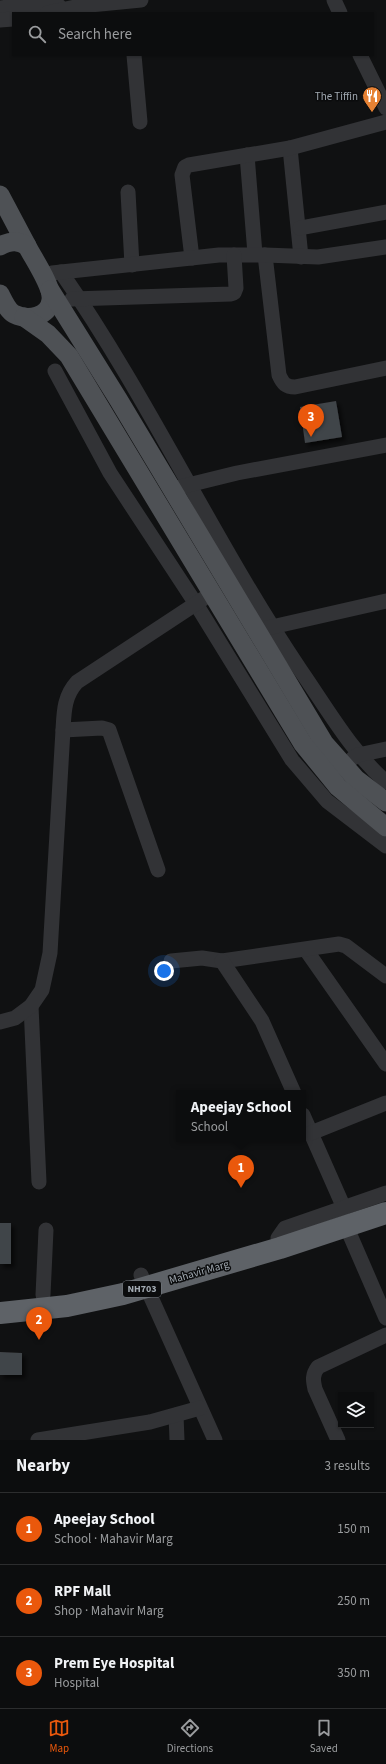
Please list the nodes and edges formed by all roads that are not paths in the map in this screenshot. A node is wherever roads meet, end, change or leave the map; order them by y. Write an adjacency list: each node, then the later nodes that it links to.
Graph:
1 (334, 0): 6 (street)
2 (133, 5): 3 (street)
3 (80, 6): 4 (street); 5 (street)
4 (0, 8)
5 (51, 12)
6 (340, 12)
7 (12, 19): 8 (street)
8 (0, 20)
9 (134, 56): 12 (street)
10 (360, 56): 11 (street)
11 (386, 108)
12 (140, 122)
13 (386, 122): 14 (street)
14 (290, 148): 15 (street); 19 (street)
15 (247, 155): 23 (street); 26 (street)
16 (128, 192): 27 (street)
17 (0, 195): 21 (main road)
18 (386, 212): 19 (street)
19 (300, 228): 25 (street)
20 (0, 246): 21 (main road)
21 (27, 246): 29 (main road)
22 (386, 247): 25 (street)
23 (260, 254): 24 (street); 25 (street); 33 (street)
24 (234, 255): 26 (street); 31 (street)
25 (302, 257)
26 (192, 258): 27 (street)
27 (132, 264): 28 (street)
28 (61, 272): 29 (street); 31 (street)
29 (50, 289): 31 (street); 32 (main road); 37 (main road)
30 (0, 294): 32 (main road)
31 (79, 298): 36 (street)
32 (12, 313): 38 (main road)
33 (386, 368)
34 (55, 371): 40 (street)
35 (386, 445): 36 (street)
36 (189, 484): 37 (street); 41 (street)
37 (171, 489): 41 (main road)
38 (212, 594): 40 (street); 50 (main road)
39 (386, 601): 41 (street)
40 (196, 604): 42 (street); 51 (street)
41 (264, 629): 44 (street); 45 (main road)
42 (63, 730): 52 (street); 57 (street)
43 (386, 749): 44 (street)
44 (358, 755): 45 (street); 46 (street)
45 (342, 765): 47 (main road)
46 (386, 782)
47 (361, 787): 48 (main road); 49 (main road)
48 (386, 802)
49 (386, 812)
50 (386, 827)
51 (386, 846)
52 (158, 870)
53 (306, 950): 55 (street); 56 (street); 59 (street)
54 (171, 961): 55 (street)
55 (222, 961): 60 (street)
56 (386, 976)
57 (31, 1006): 58 (street); 64 (street)
58 (0, 1022)
59 (386, 1064)
60 (293, 1090)
61 (386, 1103): 63 (street)
62 (306, 1123): 63 (street)
63 (310, 1133): 67 (street)
64 (39, 1182)
65 (386, 1193): 67 (street)
66 (386, 1203): 72 (highway, NH703)
67 (344, 1208): 72 (street)
68 (386, 1213): 72 (highway, NH703)
69 (386, 1221): 71 (street)
70 (46, 1230): 74 (street)
71 (350, 1235): 72 (street); 77 (street)
72 (285, 1241): 73 (highway, Mahavir Marg / NH703)
73 (143, 1281): 74 (highway, Mahavir Marg / NH703); 76 (highway, Mahavir Marg / NH703); 79 (street)
74 (43, 1295): 75 (highway, Mahavir Marg / NH703)
75 (0, 1302)
76 (0, 1313)
77 (386, 1318)
78 (386, 1335): 86 (street)
79 (200, 1408): 80 (street); 85 (street)
80 (176, 1415): 81 (street); 84 (street)
81 (126, 1433): 82 (street)
82 (78, 1437): 83 (street)
83 (38, 1440)
84 (177, 1440)
85 (215, 1440)
86 (338, 1440)

